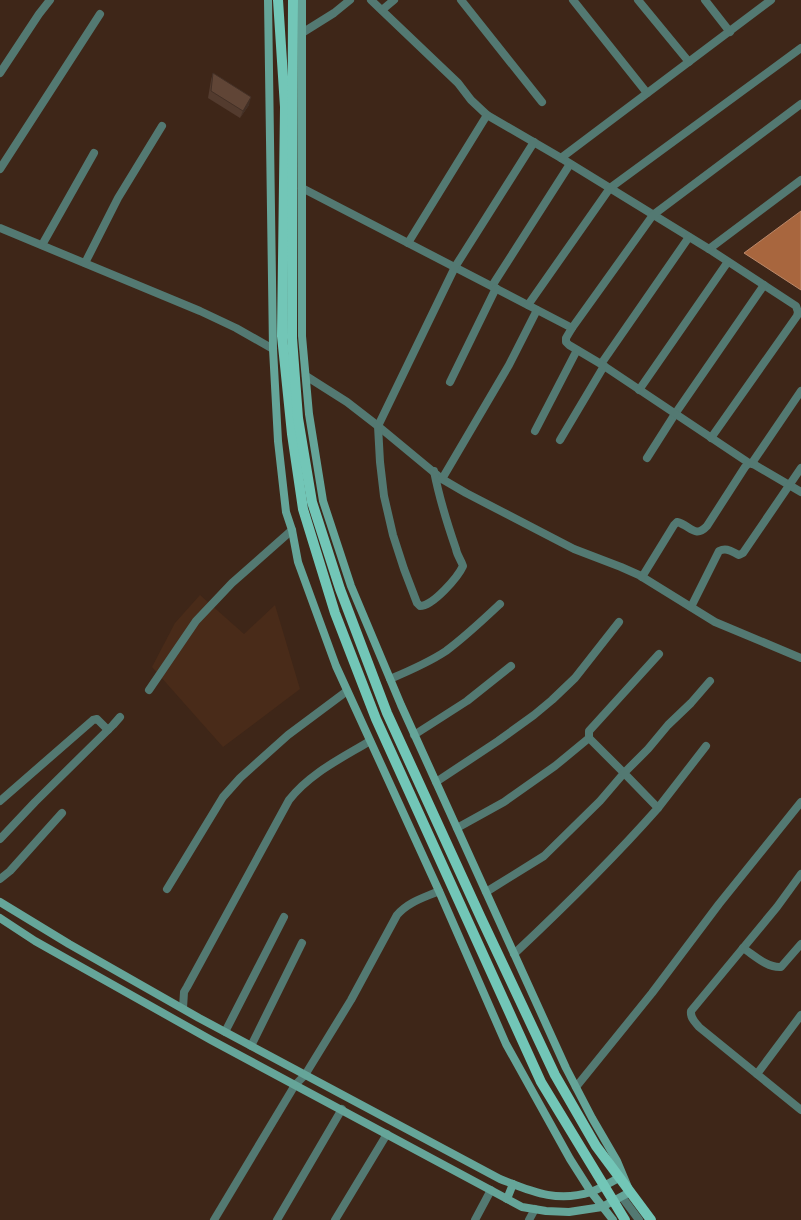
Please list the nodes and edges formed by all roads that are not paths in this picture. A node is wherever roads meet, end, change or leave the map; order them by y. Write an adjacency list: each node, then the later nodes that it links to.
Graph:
1 (50, 0): 19 (street)
2 (268, 0): 47 (main road)
3 (278, 0): 117 (main road)
4 (300, 0): 16 (main road); 115 (main road)
5 (350, 0): 16 (street)
6 (371, 0): 13 (street)
7 (394, 0): 13 (street)
8 (461, 0): 21 (street)
9 (573, 0): 20 (street)
10 (638, 0): 18 (street)
11 (705, 0): 15 (street)
12 (766, 2): 15 (street)
13 (382, 10): 23 (street)
14 (100, 14): 29 (street)
15 (730, 32): 18 (street)
16 (302, 33): 31 (main road)
17 (801, 48): 32 (street)
18 (689, 62): 20 (street)
19 (0, 73)
20 (647, 93): 27 (street)
21 (542, 102)
22 (801, 104): 33 (street)
23 (487, 115): 25 (street); 36 (street)
24 (162, 126): 40 (street)
25 (534, 142): 27 (street); 41 (street)
26 (94, 153): 37 (street)
27 (561, 158): 28 (street)
28 (570, 164): 32 (street); 43 (street)
29 (0, 169)
30 (801, 180): 38 (street)
31 (302, 188): 36 (street); 50 (main road)
32 (610, 188): 33 (street); 44 (street)
33 (653, 215): 35 (street); 46 (street)
34 (0, 228): 37 (street)
35 (689, 237): 38 (street); 49 (street)
36 (408, 243): 41 (street)
37 (42, 245): 40 (street)
38 (709, 250): 39 (street)
39 (728, 262): 42 (street); 52 (street)
40 (85, 263): 47 (street)
41 (455, 267): 43 (street); 55 (street)
42 (764, 285): 54 (street); 57 (street)
43 (494, 287): 44 (street); 51 (street)
44 (528, 305): 45 (street)
45 (537, 310): 46 (street); 63 (street)
46 (572, 328): 48 (street)
47 (273, 349): 66 (main road)
48 (577, 350): 49 (street); 56 (street)
49 (602, 365): 52 (street); 58 (street)
50 (306, 376): 55 (street); 74 (main road)
51 (450, 382)
52 (639, 390): 54 (street)
53 (801, 391): 60 (street)
54 (675, 414): 57 (street); 59 (street)
55 (378, 426): 62 (street); 62 (street)
56 (535, 431)
57 (711, 438): 60 (street)
58 (560, 440)
59 (647, 458)
60 (750, 463): 64 (street); 67 (street)
61 (801, 468): 64 (street)
62 (434, 471): 63 (street)
63 (442, 479): 67 (street)
64 (790, 485): 65 (street); 69 (street)
65 (801, 492)
66 (292, 530): 76 (street); 77 (main road)
67 (642, 576): 69 (street)
68 (500, 604): 74 (street)
69 (691, 607): 72 (street)
70 (620, 622): 85 (street)
71 (659, 654): 81 (street)
72 (801, 658)
73 (511, 666): 80 (street)
74 (390, 679): 80 (main road)
75 (710, 681): 84 (street)
76 (149, 690)
77 (347, 691): 82 (main road); 94 (street)
78 (120, 717): 79 (street)
79 (108, 730): 86 (street); 91 (street)
80 (414, 735): 85 (main road)
81 (589, 738): 84 (street); 90 (street)
82 (370, 741): 95 (main road); 104 (street)
83 (706, 746): 88 (street)
84 (624, 774): 88 (street); 96 (street)
85 (436, 782): 90 (main road)
86 (0, 801)
87 (801, 802): 111 (street)
88 (658, 808): 103 (street)
89 (62, 813): 93 (street)
90 (457, 828): 96 (main road)
91 (0, 839)
92 (801, 874): 102 (street)
93 (0, 878)
94 (167, 889)
95 (439, 891): 109 (street); 119 (main road)
96 (486, 892): 103 (main road)
97 (0, 902): 104 (main road)
98 (284, 916): 106 (street)
99 (0, 918): 110 (main road)
100 (302, 943): 107 (street)
101 (801, 944): 102 (street)
102 (743, 948): 108 (street)
103 (514, 954): 111 (main road)
104 (183, 1008): 106 (main road)
105 (801, 1015): 108 (street)
106 (225, 1032): 107 (main road)
107 (251, 1046): 109 (main road)
108 (757, 1074): 113 (street)
109 (305, 1075): 110 (street); 116 (main road)
110 (295, 1085): 112 (main road); 125 (street)
111 (576, 1087): 120 (main road)
112 (342, 1109): 114 (main road); 126 (street)
113 (801, 1110)
114 (387, 1134): 118 (main road); 127 (street)
115 (618, 1178): 117 (main road); 120 (main road)
116 (513, 1184): 119 (main road); 121 (main road)
117 (604, 1185): 119 (main road); 120 (main road)
118 (491, 1190): 121 (main road); 128 (street)
119 (591, 1192): 122 (main road)
120 (622, 1197): 122 (main road); 124 (main road); 131 (main road)
121 (507, 1199): 123 (main road)
122 (602, 1208): 123 (main road); 130 (main road)
123 (535, 1209): 129 (street)
124 (633, 1218)
125 (214, 1220)
126 (276, 1220)
127 (335, 1220)
128 (475, 1220)
129 (529, 1220)
130 (613, 1220)
131 (651, 1220)

